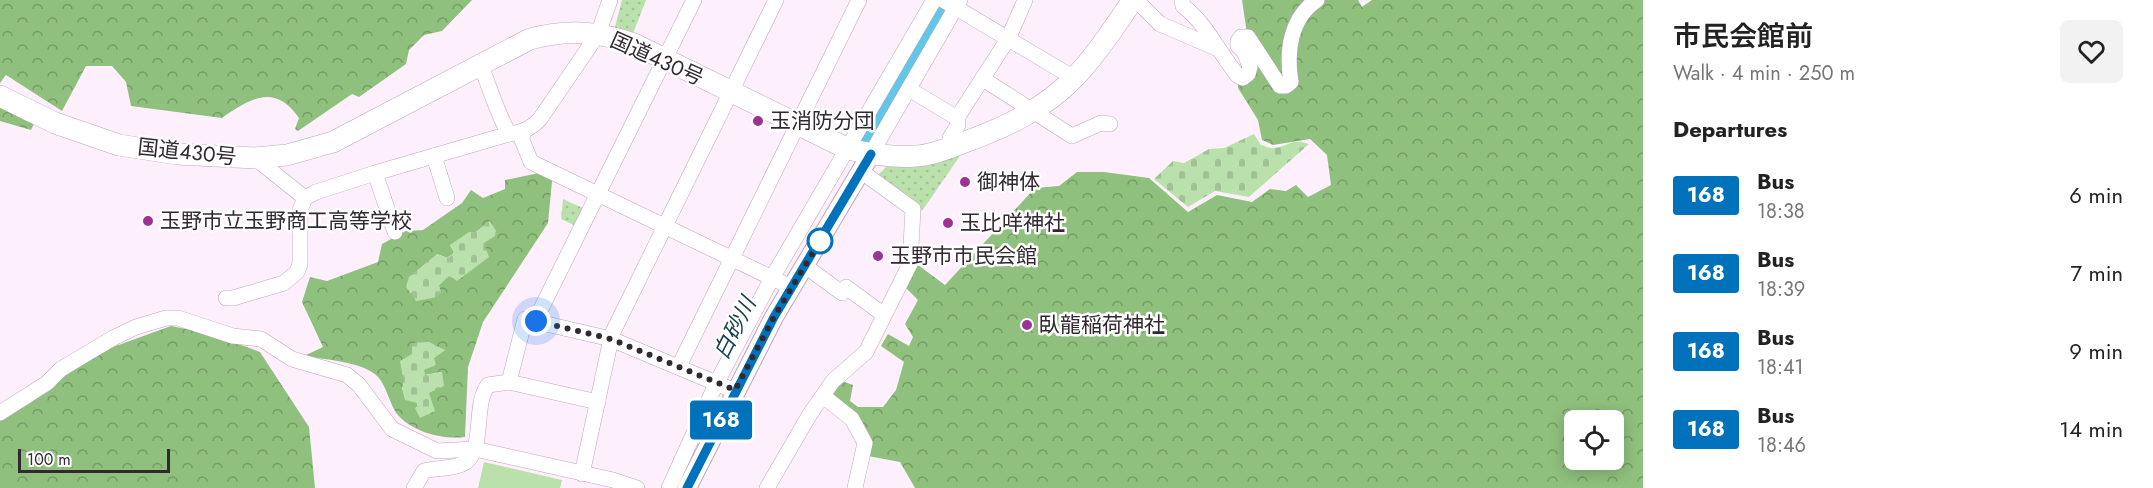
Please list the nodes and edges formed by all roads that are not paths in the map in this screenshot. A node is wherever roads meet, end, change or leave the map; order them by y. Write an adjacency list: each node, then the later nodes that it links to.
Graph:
1 (610, 0): 12 (street)
2 (616, 0): 12 (street)
3 (694, 0): 15 (street)
4 (776, 0): 20 (street)
5 (860, 0): 25 (street)
6 (934, 0): 28 (street)
7 (1025, 0): 13 (street)
8 (1135, 0): 14 (street); 17 (highway, 国道430号)
9 (1182, 0): 14 (street)
10 (1317, 0): 14 (street)
11 (952, 3): 13 (street); 19 (street)
12 (604, 35): 15 (highway, 国道430号); 16 (highway, 国道430号); 26 (street)
13 (1008, 39): 17 (street); 18 (street)
14 (1216, 48)
15 (665, 59): 20 (highway, 国道430号); 33 (street)
16 (480, 64): 26 (street); 30 (highway, 国道430号)
17 (1074, 78): 22 (highway, 国道430号)
18 (982, 79): 22 (street); 23 (street)
19 (909, 89): 23 (street); 31 (street)
20 (730, 92): 25 (highway, 国道430号); 36 (street)
21 (0, 96): 30 (highway, 国道430号)
22 (1032, 112): 24 (street); 27 (highway, 国道430号)
23 (957, 118): 27 (street)
24 (1110, 124)
25 (799, 125): 28 (highway, 国道430号); 38 (street)
26 (516, 133): 29 (street); 33 (street)
27 (952, 146): 31 (highway, 国道430号)
28 (848, 149): 31 (highway, 国道430号); 40 (street)
29 (434, 156): 32 (street); 35 (street)
30 (255, 158): 34 (street)
31 (867, 163): 39 (main road); 42 (street)
32 (375, 173): 34 (street); 37 (street)
33 (598, 194): 36 (street); 43 (street)
34 (305, 198): 41 (street)
35 (447, 198)
36 (665, 225): 38 (street); 44 (street)
37 (395, 232)
38 (732, 258): 40 (street); 45 (street)
39 (804, 266): 40 (main road); 42 (street)
40 (782, 283): 47 (main road)
41 (226, 298)
42 (884, 315): 48 (street)
43 (536, 321): 44 (street); 46 (street)
44 (611, 339): 45 (street); 49 (street)
45 (679, 366): 47 (street)
46 (509, 382): 49 (street); 51 (street)
47 (726, 386): 55 (street); 56 (main road)
48 (823, 396): 57 (street); 58 (street)
49 (598, 402): 52 (street)
50 (0, 412): 51 (street)
51 (475, 449): 52 (street); 53 (street)
52 (579, 478): 54 (street)
53 (414, 488)
54 (637, 488)
55 (669, 488)
56 (687, 488)
57 (767, 488)
58 (855, 488)

